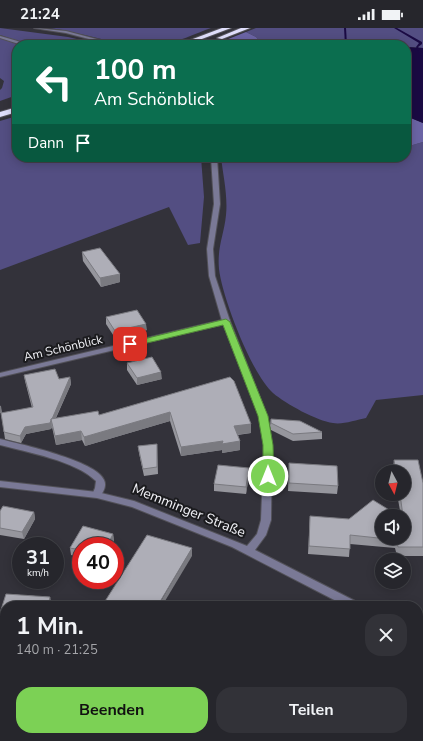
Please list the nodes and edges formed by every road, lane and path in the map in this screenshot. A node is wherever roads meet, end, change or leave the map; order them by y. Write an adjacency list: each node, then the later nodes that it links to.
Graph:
1 (36, 28): 5 (street)
2 (228, 28): 6 (highway)
3 (247, 28): 7 (highway)
4 (0, 37): 8 (street)
5 (97, 40)
6 (194, 40)
7 (215, 40)
8 (12, 41)
9 (12, 103): 10 (highway)
10 (0, 107)
11 (12, 111): 12 (highway)
12 (0, 115)
13 (214, 162): 14 (street)
14 (226, 322): 15 (street, Am Schönblick); 19 (street)
15 (0, 375)
16 (0, 442): 18 (street)
17 (0, 484): 18 (street, Memminger Straße)
18 (97, 495): 19 (street, Memminger Straße)
19 (249, 550): 20 (street, Memminger Straße)
20 (345, 601)

